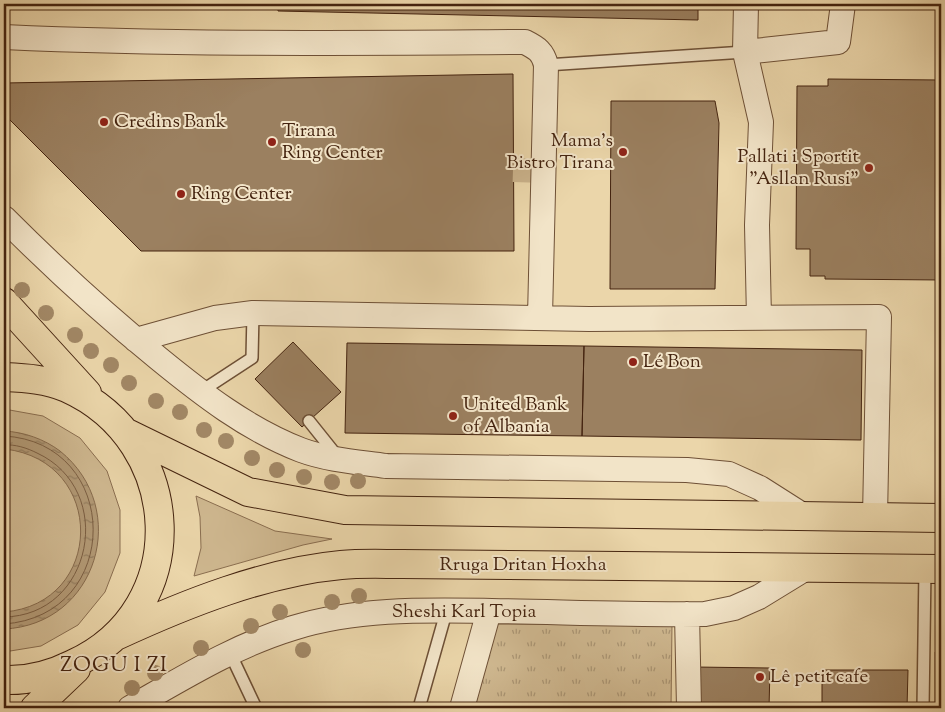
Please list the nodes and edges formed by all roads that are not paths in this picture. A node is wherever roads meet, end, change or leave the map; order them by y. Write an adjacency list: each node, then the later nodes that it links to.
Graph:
1 (746, 4): 4 (street)
2 (843, 4): 4 (street)
3 (4, 37): 5 (street)
4 (745, 52): 5 (lane); 10 (street)
5 (546, 65): 9 (street)
6 (4, 218): 11 (street)
7 (4, 302): 14 (main road)
8 (253, 313): 9 (street); 11 (street); 13 (lane)
9 (540, 318): 10 (street)
10 (759, 318): 19 (street)
11 (136, 340): 13 (street)
12 (4, 377): 14 (main road)
13 (200, 392): 17 (street)
14 (98, 405): 16 (main road)
15 (309, 421): 17 (lane)
16 (127, 433): 18 (main road); 26 (main road)
17 (339, 460): 18 (street)
18 (804, 516): 19 (main road)
19 (875, 517): 20 (main road)
20 (941, 518)
21 (808, 567): 22 (main road, Rruga Dritan Hoxha); 25 (street, Sheshi Karl Topia); 26 (main road, Rruga Dritan Hoxha)
22 (933, 569): 36 (lane)
23 (447, 610): 24 (street, Sheshi Karl Topia); 27 (street, Sheshi Karl Topia); 33 (lane)
24 (489, 611): 25 (street, Sheshi Karl Topia); 34 (street)
25 (687, 614): 35 (street)
26 (116, 636): 28 (main road)
27 (230, 653): 31 (street, Sheshi Karl Topia); 32 (lane)
28 (88, 658): 29 (main road); 30 (main road)
29 (4, 680)
30 (35, 708)
31 (130, 708)
32 (256, 708)
33 (420, 708)
34 (462, 708)
35 (689, 708)
36 (922, 708)

